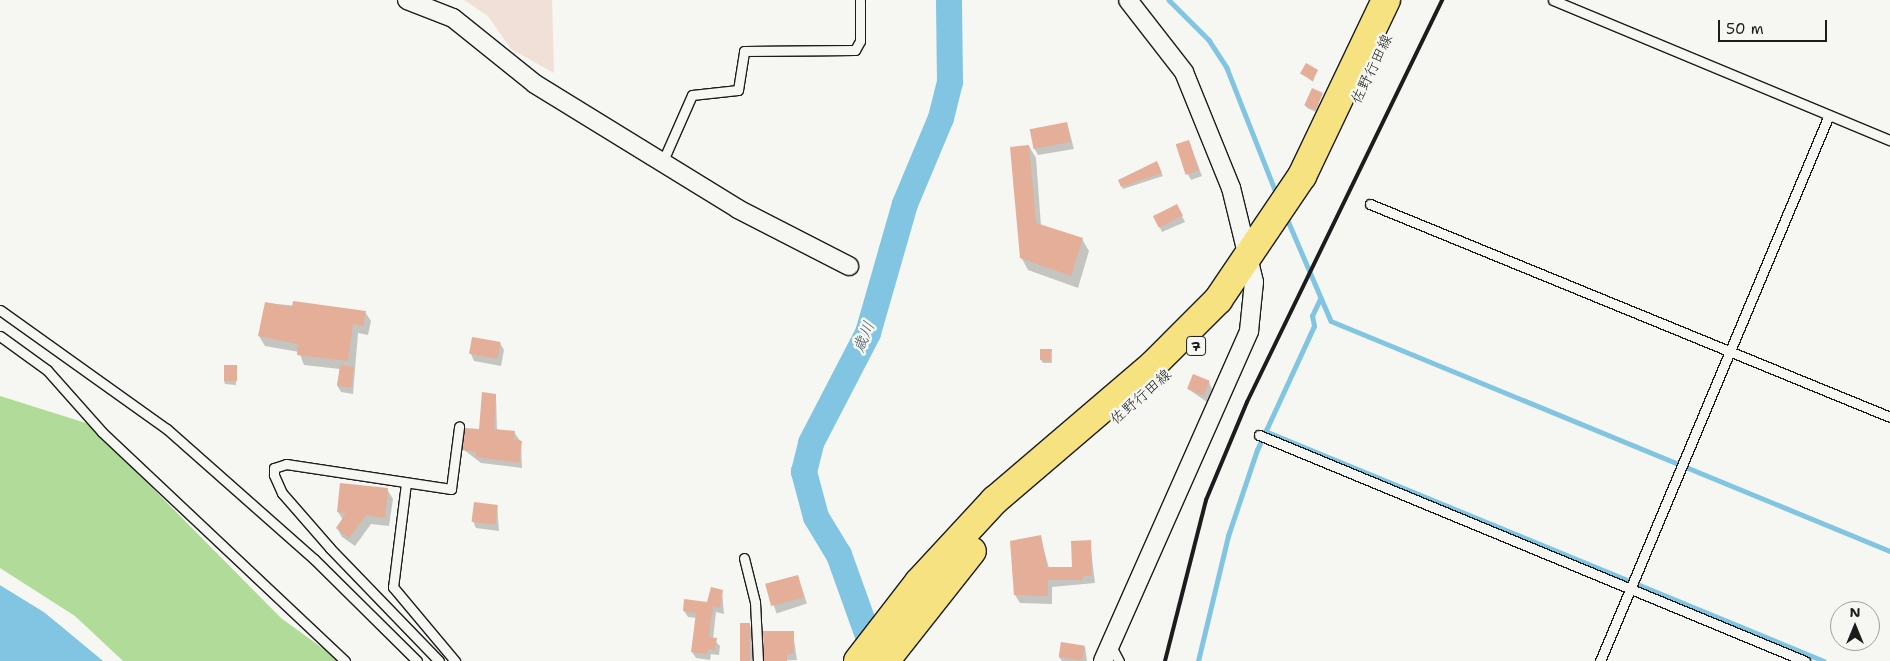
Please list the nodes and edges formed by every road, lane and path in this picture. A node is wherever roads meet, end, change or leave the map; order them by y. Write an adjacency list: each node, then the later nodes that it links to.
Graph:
1 (407, 0): 9 (street)
2 (860, 0): 9 (lane)
3 (1128, 0): 12 (street)
4 (1386, 0): 12 (main road, 佐野行田線 / 7)
5 (1406, 0): 12 (main road, 佐野行田線 / 7)
6 (1553, 0): 7 (lane)
7 (1829, 115): 8 (lane); 15 (lane)
8 (1890, 140)
9 (662, 163): 11 (street)
10 (1370, 204): 15 (lane)
11 (849, 266)
12 (1252, 270): 22 (main road, 佐野行田線 / 7); 23 (street)
13 (0, 310): 25 (lane)
14 (0, 336): 24 (lane)
15 (1730, 350): 16 (lane); 21 (lane)
16 (1890, 416)
17 (459, 427): 19 (lane)
18 (1259, 435): 21 (lane)
19 (406, 483): 26 (lane); 27 (lane)
20 (744, 558): 28 (lane)
21 (1630, 591): 32 (lane); 33 (lane)
22 (903, 620): 29 (main road, 7); 30 (main road, 7)
23 (1107, 653): 31 (lane)
24 (345, 661)
25 (417, 661)
26 (439, 661)
27 (455, 661)
28 (758, 661)
29 (858, 661)
30 (886, 661)
31 (1119, 661)
32 (1600, 661)
33 (1805, 661)

